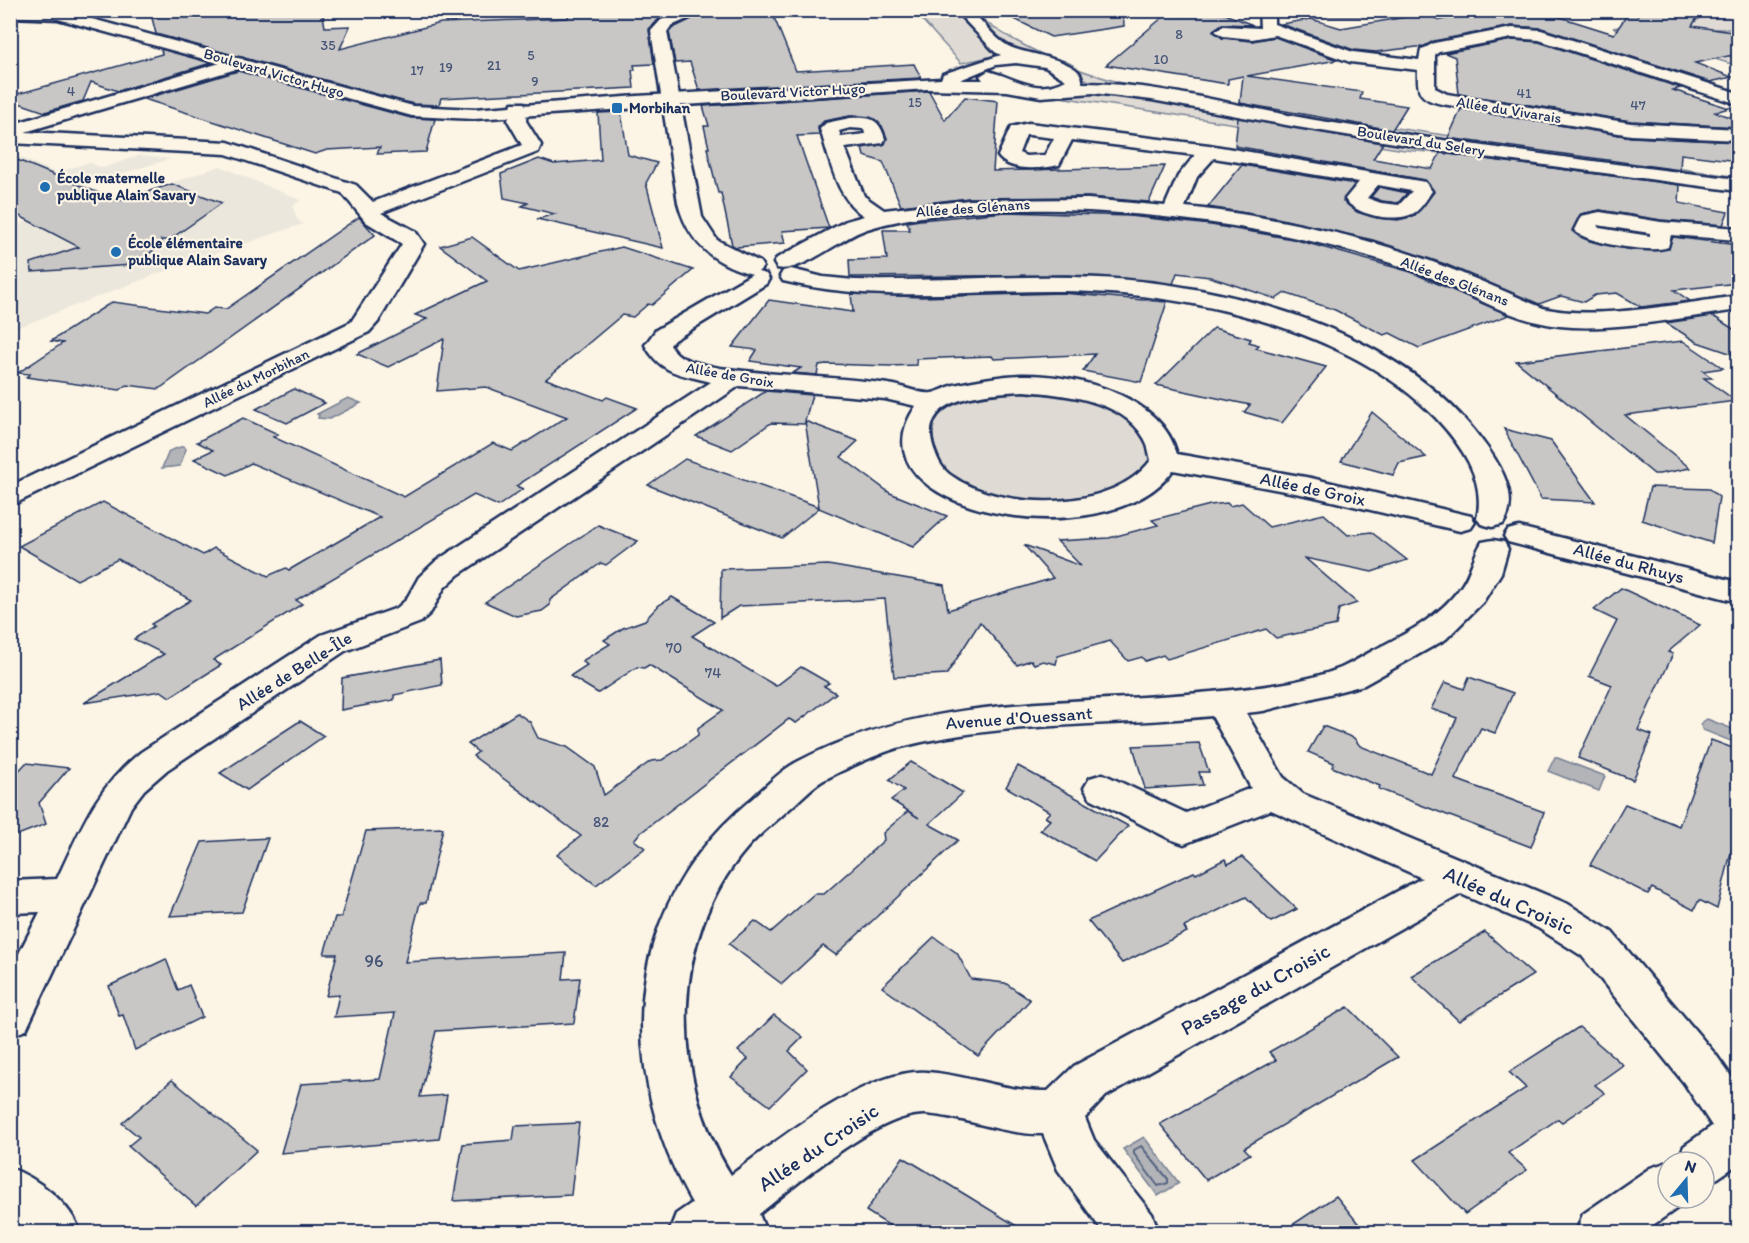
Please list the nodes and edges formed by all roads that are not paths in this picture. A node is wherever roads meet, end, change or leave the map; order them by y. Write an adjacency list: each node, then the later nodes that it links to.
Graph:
1 (64, 10): 10 (street, Boulevard Victor Hugo)
2 (701, 10): 18 (street)
3 (962, 10): 11 (street)
4 (1267, 10): 8 (street)
5 (1310, 10): 6 (street)
6 (1371, 10)
7 (10, 12): 10 (street, Boulevard Victor Hugo)
8 (1274, 30): 9 (street); 13 (street)
9 (1223, 31)
10 (151, 38): 12 (street, Boulevard Victor Hugo)
11 (994, 58): 14 (street, Boulevard Victor Hugo); 15 (street, Boulevard Victor Hugo); 16 (street)
12 (237, 63): 19 (street, Boulevard Victor Hugo); 20 (street)
13 (1427, 66): 17 (street); 22 (street, Allée du Vivarais)
14 (928, 84): 16 (street, Boulevard Victor Hugo); 18 (street, Boulevard Victor Hugo)
15 (1070, 84): 16 (street, Boulevard Victor Hugo); 27 (street, Boulevard du Selery)
16 (1007, 86)
17 (1738, 99)
18 (665, 100): 19 (street, Boulevard Victor Hugo); 34 (street)
19 (512, 122): 28 (street)
20 (10, 130)
21 (1066, 133): 25 (street)
22 (1738, 135)
23 (10, 137): 28 (street, Allée du Morbihan)
24 (834, 143): 30 (street)
25 (1209, 151): 26 (street); 29 (street)
26 (1373, 178)
27 (1738, 185)
28 (369, 194): 39 (street, Allée du Morbihan)
29 (1173, 211): 30 (street, Allée des Glénans); 35 (street, Allée des Glénans)
30 (880, 217): 33 (street, Allée des Glénans)
31 (1661, 228): 32 (street)
32 (1738, 234)
33 (788, 270): 34 (street); 41 (street, Avenue d'Ouessant)
34 (755, 273): 36 (street, Allée de Groix)
35 (1738, 303)
36 (734, 378): 37 (street, Allée de Groix); 47 (street, Allée de Belle-Île)
37 (934, 403): 38 (street); 38 (street)
38 (1165, 460): 40 (street, Allée de Groix)
39 (10, 497)
40 (1460, 522): 41 (street, Allée du Rhuys)
41 (1501, 534): 42 (street, Allée du Rhuys); 43 (street, Avenue d'Ouessant)
42 (1738, 592)
43 (1224, 705): 45 (street, Allée du Croisic); 56 (street, Avenue d'Ouessant)
44 (1103, 788): 45 (street)
45 (1275, 794): 46 (street, Allée du Croisic)
46 (1458, 877): 50 (street, Passage du Croisic); 51 (street, Allée du Croisic)
47 (69, 894): 48 (street); 49 (street, Allée de Belle-Île)
48 (10, 897)
49 (10, 1017)
50 (1059, 1112): 56 (street, Allée du Croisic); 58 (street)
51 (1738, 1124)
52 (1738, 1136): 53 (street)
53 (1716, 1151)
54 (10, 1191): 57 (street)
55 (1656, 1193): 59 (street)
56 (720, 1226)
57 (56, 1233)
58 (1134, 1233)
59 (1600, 1233)

